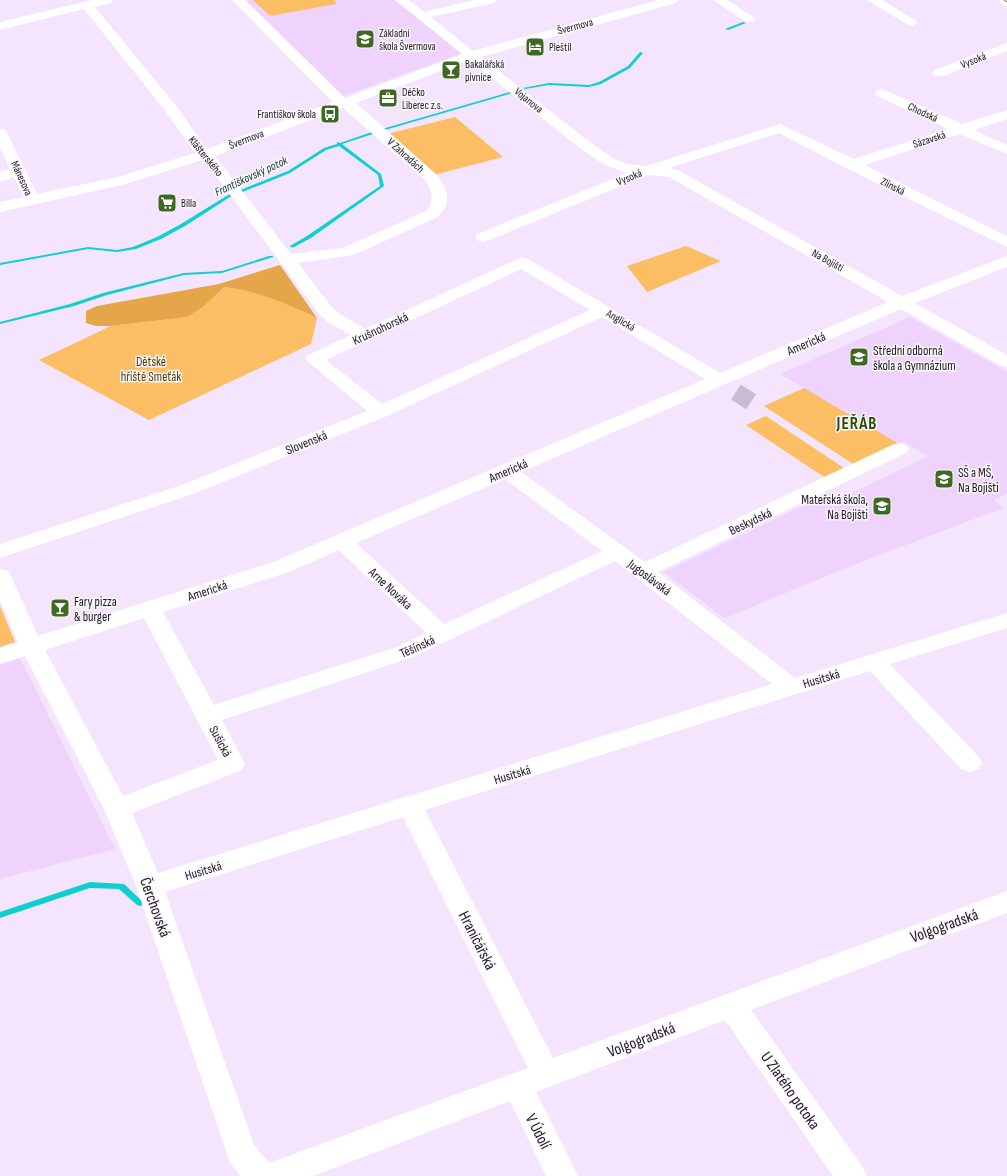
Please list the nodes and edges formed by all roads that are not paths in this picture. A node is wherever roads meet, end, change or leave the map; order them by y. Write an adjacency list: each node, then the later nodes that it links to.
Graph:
1 (107, 0): 8 (street)
2 (238, 0): 17 (street, V Zahradách)
3 (401, 0): 9 (street, Vojanova)
4 (490, 0): 9 (street)
5 (672, 0): 14 (street, Švermova)
6 (719, 0): 10 (street)
7 (874, 0): 11 (street)
8 (86, 5): 12 (street); 23 (street, Klášterského)
9 (421, 16): 14 (street, Vojanova)
10 (750, 19)
11 (912, 22)
12 (0, 26)
13 (1007, 46): 15 (street, Vysoká)
14 (472, 55): 17 (street, Švermova); 25 (street, Vojanova)
15 (939, 73)
16 (882, 93): 20 (street, Chodská)
17 (342, 103): 23 (street, Švermova); 32 (street, V Zahradách)
18 (1007, 114): 20 (street, Sázavská)
19 (780, 128): 24 (street, Zlínská); 25 (street, Vysoká)
20 (959, 129): 22 (street, Chodská); 24 (street, Sázavská)
21 (0, 133): 26 (street, Mánesova)
22 (1007, 150)
23 (204, 155): 28 (street, Švermova); 32 (street, Klášterského)
24 (851, 165): 31 (street, Zlínská)
25 (645, 171): 30 (street, Vysoká); 35 (street, Na Bojišti)
26 (19, 172): 27 (street); 28 (street, Mánesova)
27 (0, 177)
28 (33, 201): 29 (street, Švermova)
29 (0, 207)
30 (483, 237)
31 (1007, 242)
32 (287, 260): 37 (street, Klášterského)
33 (1007, 261): 35 (street, Americká)
34 (522, 262): 36 (street, Anglická); 37 (street, Krušnohorská)
35 (902, 302): 38 (street, Na Bojišti); 39 (street, Americká)
36 (604, 310): 39 (street, Anglická); 40 (street, Slovenská)
37 (363, 336): 40 (street, Krušnohorská)
38 (1007, 362)
39 (719, 380): 42 (street, Americká)
40 (380, 412): 44 (street, Slovenská)
41 (899, 449): 46 (street, Beskydská)
42 (507, 471): 43 (street, Americká); 45 (street, Jugoslávská)
43 (341, 541): 48 (street, Americká); 50 (street, Arne Nováka)
44 (0, 551)
45 (617, 552): 46 (street, Jugoslávská); 50 (street, Těšínská)
46 (643, 571): 54 (street, Jugoslávská)
47 (0, 576): 51 (street, Čerchovská)
48 (150, 608): 51 (street, Americká); 55 (street, Sušická)
49 (1007, 620): 53 (street, Husitská)
50 (442, 635): 55 (street, Těšínská)
51 (31, 646): 52 (street, Americká); 58 (street, Čerchovská)
52 (0, 656)
53 (874, 661): 54 (street, Husitská); 56 (street)
54 (791, 687): 57 (street, Husitská)
55 (207, 716): 58 (street, Sušická)
56 (970, 762)
57 (410, 806): 59 (street, Husitská); 62 (street, Hraničářská)
58 (117, 809): 59 (street, Čerchovská)
59 (150, 886): 64 (street, Čerchovská)
60 (1007, 902): 61 (street, Volgogradská)
61 (731, 1005): 62 (street, Volgogradská); 67 (street, U Zlatého potoka)
62 (546, 1074): 63 (street, Volgogradská)
63 (517, 1085): 65 (street, Volgogradská); 66 (street, V Údolí)
64 (260, 1176)
65 (274, 1176)
66 (562, 1176)
67 (851, 1176)

